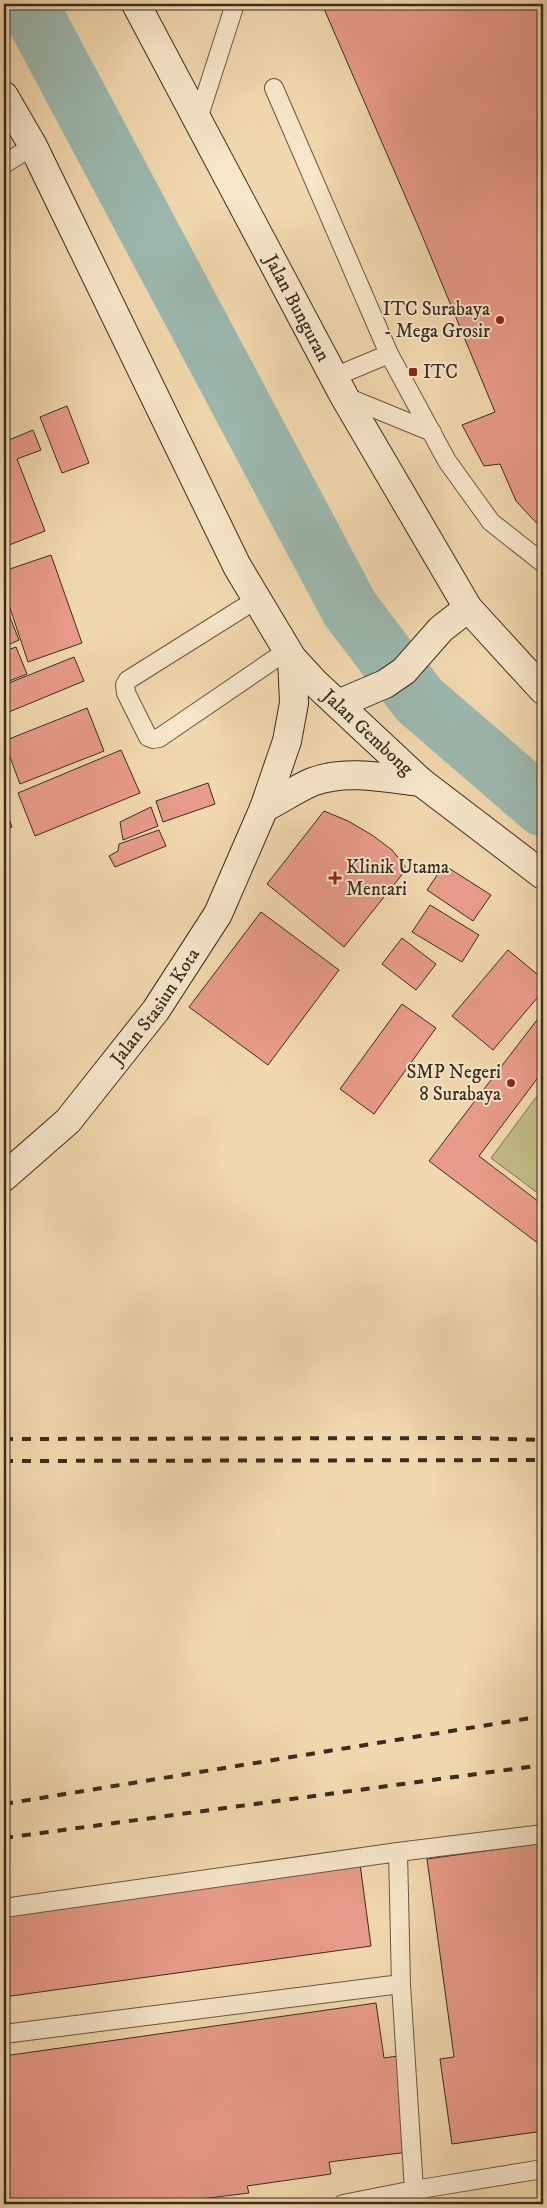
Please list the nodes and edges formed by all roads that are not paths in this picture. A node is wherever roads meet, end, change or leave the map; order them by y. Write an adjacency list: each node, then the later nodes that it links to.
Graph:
1 (136, 4): 5 (main road, Jalan Bunguran)
2 (235, 4): 5 (lane)
3 (274, 88): 8 (lane)
4 (4, 96): 6 (main road)
5 (198, 119): 9 (main road, Jalan Bunguran)
6 (33, 146): 7 (lane); 12 (main road)
7 (4, 164)
8 (389, 354): 9 (lane); 10 (lane)
9 (339, 386): 10 (lane); 13 (main road, Jalan Bunguran)
10 (432, 432): 11 (lane)
11 (543, 563)
12 (257, 599): 14 (main road); 14 (lane)
13 (468, 608): 15 (main road); 16 (main road)
14 (290, 654): 16 (main road, Jalan Gembong); 18 (main road, Jalan Stasiun Kota)
15 (543, 690)
16 (338, 704): 17 (main road, Jalan Gembong)
17 (421, 782): 18 (main road); 19 (main road)
18 (264, 808): 20 (main road, Jalan Stasiun Kota)
19 (543, 875)
20 (4, 1176)
21 (543, 1834): 22 (lane)
22 (398, 1852): 23 (lane); 24 (lane)
23 (4, 1908)
24 (401, 1984): 25 (lane); 27 (lane)
25 (4, 2034)
26 (543, 2169): 27 (lane)
27 (416, 2197): 28 (lane)
28 (343, 2204)

